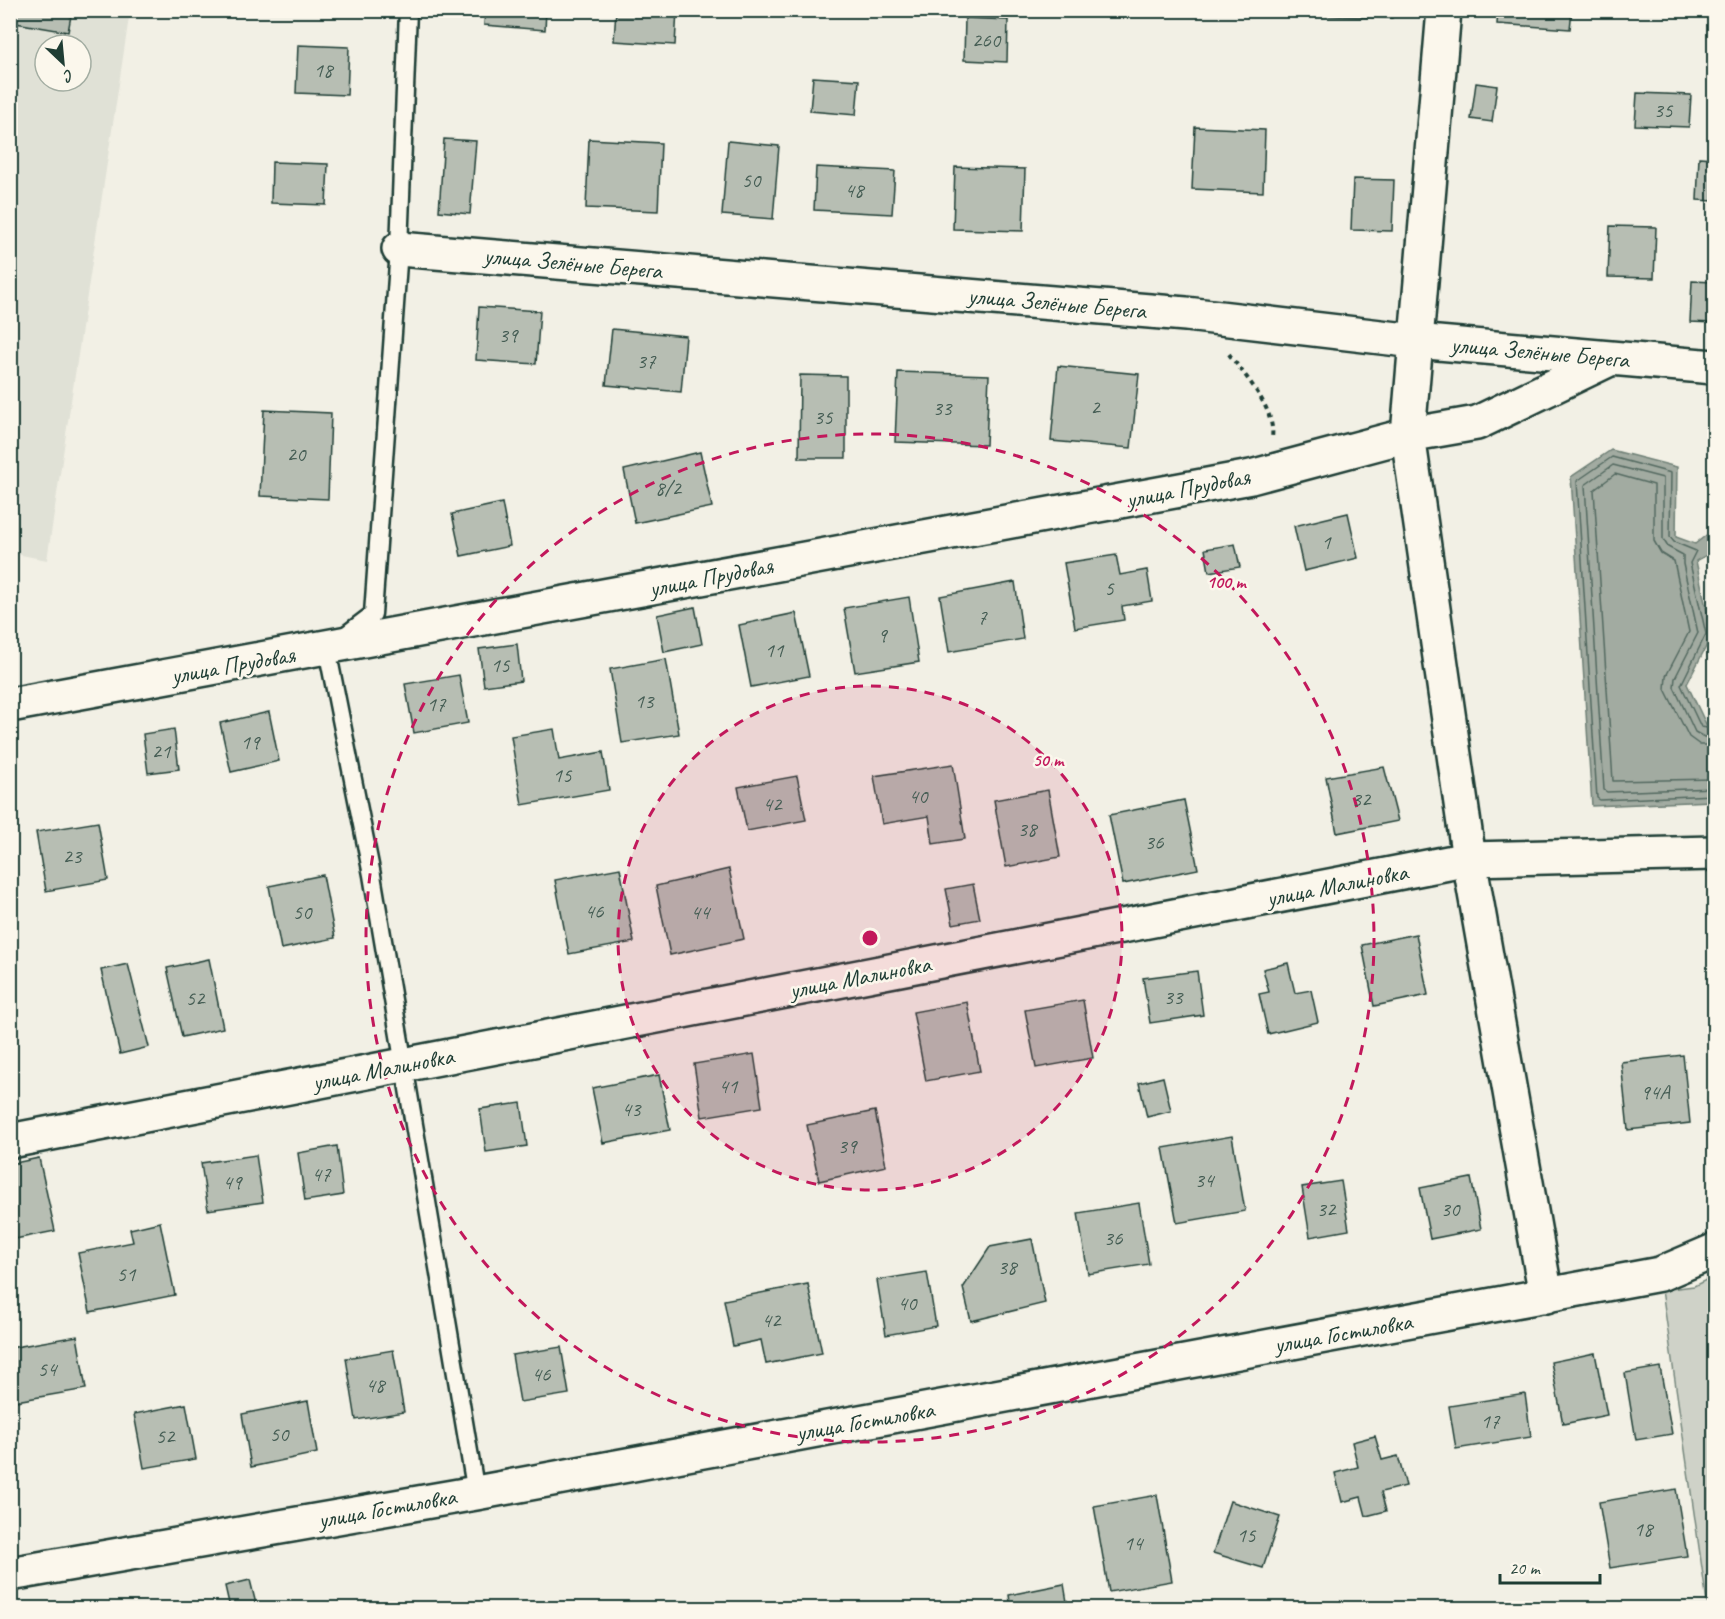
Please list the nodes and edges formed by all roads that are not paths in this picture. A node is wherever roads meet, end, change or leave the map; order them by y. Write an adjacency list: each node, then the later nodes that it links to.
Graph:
1 (408, 10): 3 (lane)
2 (1444, 10): 4 (street)
3 (399, 249): 4 (street, улица Зелёные Берега); 8 (lane)
4 (1415, 341): 5 (street, улица Зелёные Берега); 7 (street)
5 (1610, 359): 6 (street, улица Зелёные Берега); 7 (street, улица Прудовая)
6 (1714, 367)
7 (1408, 435): 8 (street, улица Прудовая); 11 (street)
8 (327, 649): 9 (street, улица Прудовая); 12 (lane)
9 (10, 705)
10 (1714, 852): 11 (street, улица Малиновка)
11 (1469, 859): 12 (street, улица Малиновка); 15 (street)
12 (404, 1065): 13 (street, улица Малиновка); 16 (lane)
13 (10, 1141)
14 (1714, 1251): 15 (street, улица Гостиловка)
15 (1545, 1296): 16 (street, улица Гостиловка)
16 (476, 1493): 17 (street, улица Гостиловка)
17 (10, 1574)

